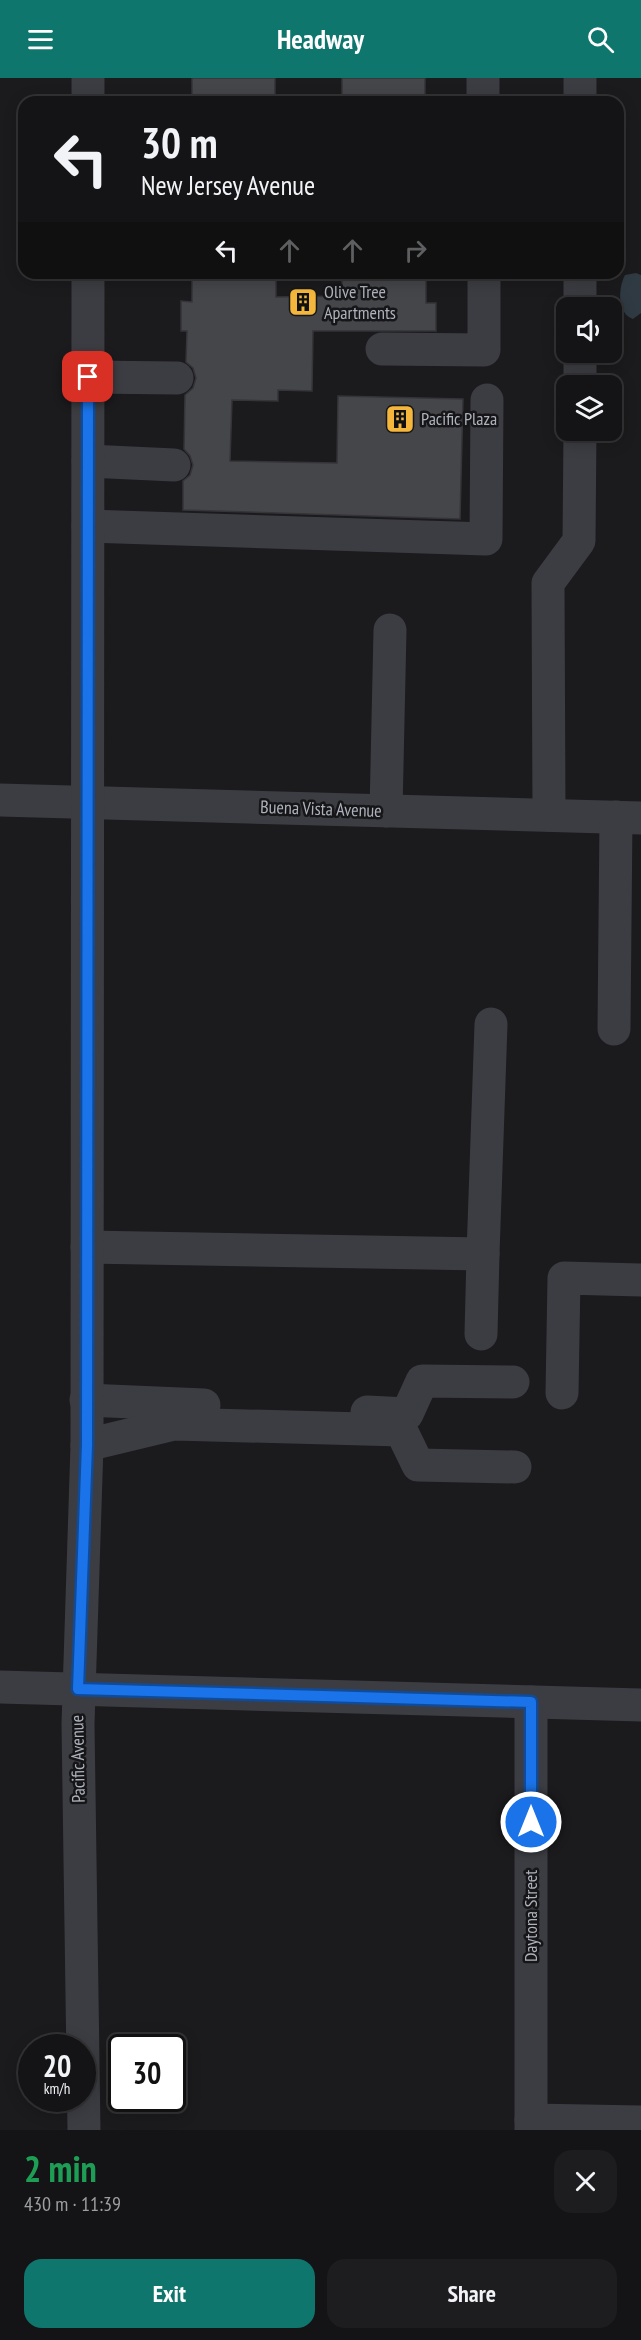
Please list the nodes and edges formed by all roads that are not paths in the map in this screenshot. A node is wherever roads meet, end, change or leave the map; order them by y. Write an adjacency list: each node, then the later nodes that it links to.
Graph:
1 (88, 78): 4 (street)
2 (483, 78): 5 (street)
3 (580, 78): 6 (street)
4 (88, 96)
5 (483, 96)
6 (580, 96)
7 (88, 279): 12 (street, Pacific Avenue)
8 (484, 279): 11 (street)
9 (580, 279): 10 (street)
10 (580, 297)
11 (382, 349)
12 (88, 377): 13 (street); 16 (street, Pacific Avenue)
13 (177, 378)
14 (487, 400): 18 (street)
15 (580, 441): 23 (street)
16 (88, 461): 17 (street); 18 (street, Pacific Avenue)
17 (174, 465)
18 (88, 526): 21 (street, Pacific Avenue)
19 (390, 630): 22 (street)
20 (0, 800): 21 (street, Buena Vista Avenue)
21 (88, 803): 22 (street, Buena Vista Avenue); 27 (street, Pacific Avenue)
22 (386, 811): 23 (street, Buena Vista Avenue)
23 (549, 815): 24 (street, Buena Vista Avenue)
24 (628, 818): 26 (street)
25 (491, 1024): 28 (street)
26 (614, 1029)
27 (87, 1247): 28 (street); 33 (street, Pacific Avenue)
28 (483, 1254): 30 (street)
29 (641, 1280): 32 (street)
30 (481, 1334)
31 (513, 1382): 33 (street)
32 (562, 1393)
33 (86, 1400): 34 (street, Pacific Avenue)
34 (87, 1445): 35 (street); 37 (street, Pacific Avenue)
35 (515, 1467)
36 (0, 1687): 37 (street)
37 (78, 1689): 38 (street); 42 (street, Pacific Avenue)
38 (531, 1702): 39 (street); 41 (street, Daytona Street)
39 (641, 1705)
40 (641, 2122): 41 (street)
41 (531, 2125)
42 (84, 2130)

